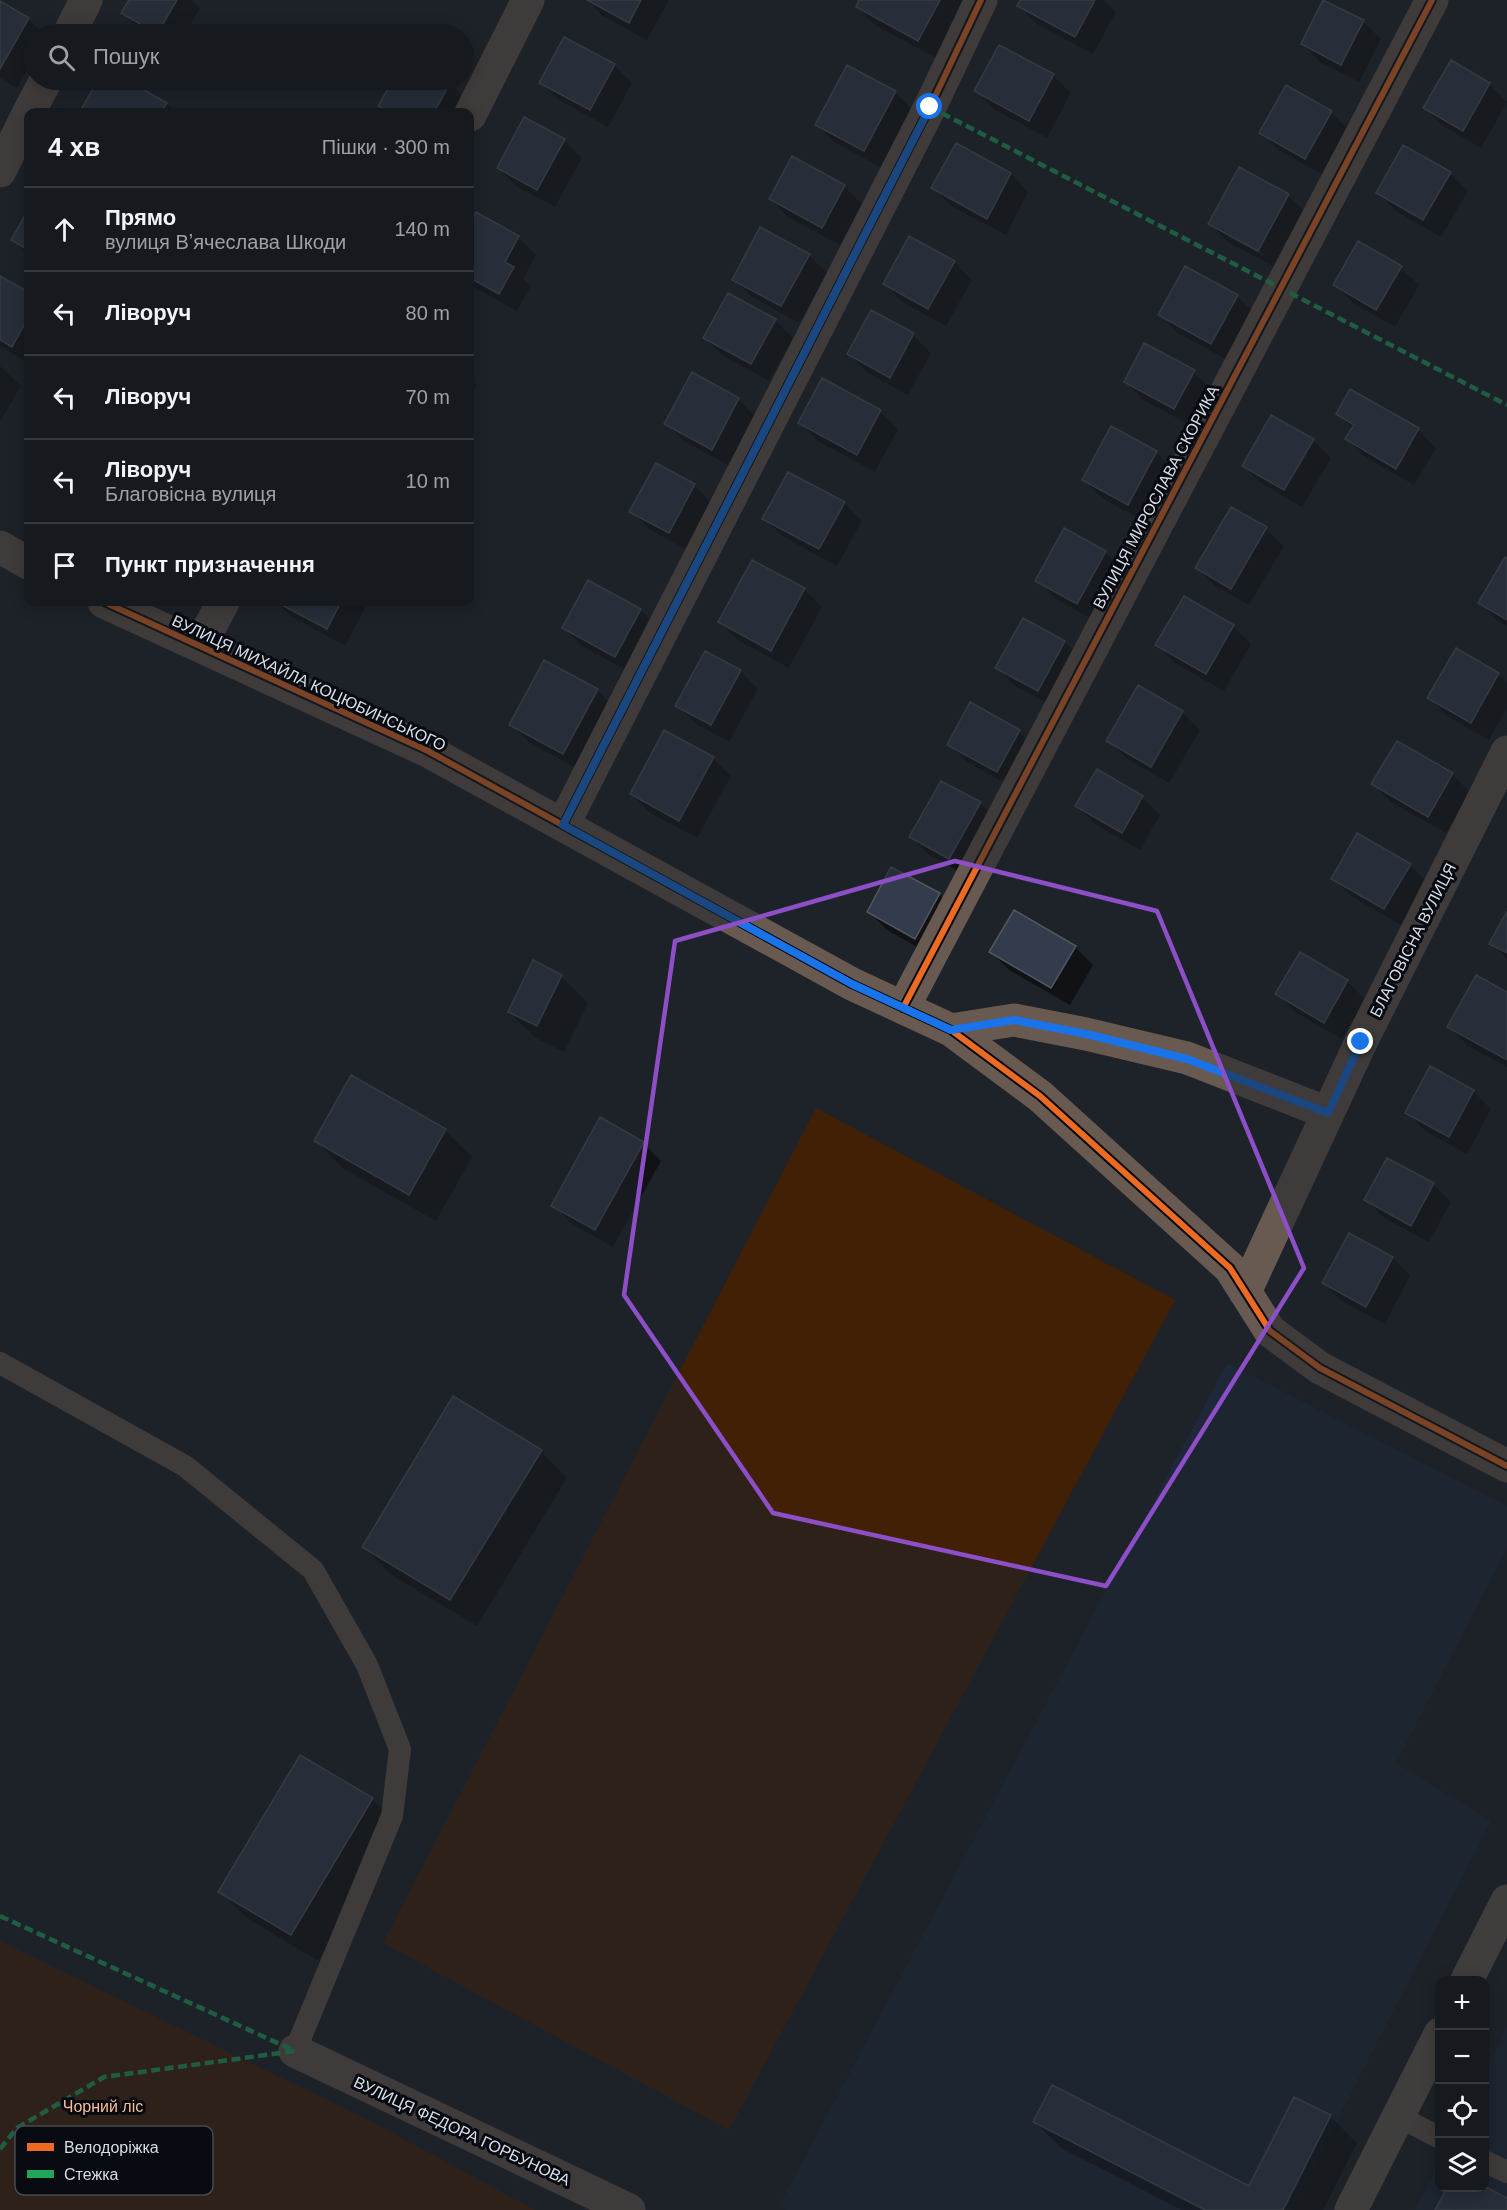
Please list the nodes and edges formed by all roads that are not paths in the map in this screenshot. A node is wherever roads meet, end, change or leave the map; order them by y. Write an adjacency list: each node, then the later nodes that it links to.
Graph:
1 (86, 0): 5 (street)
2 (528, 0): 8 (street)
3 (981, 0): 17 (street)
4 (1432, 0): 18 (street, ВУЛИЦЯ МИРОСЛАВА СКОРИКА)
5 (74, 24)
6 (41, 90): 7 (street)
7 (32, 108)
8 (474, 108)
9 (24, 123): 10 (street)
10 (0, 171)
11 (0, 547): 12 (street)
12 (24, 561)
13 (113, 606): 15 (street, ВУЛИЦЯ МИХАЙЛА КОЦЮБИНСЬКОГО)
14 (221, 606): 15 (street)
15 (200, 646): 17 (street, ВУЛИЦЯ МИХАЙЛА КОЦЮБИНСЬКОГО)
16 (1507, 752): 20 (street, БЛАГОВІСНА ВУЛИЦЯ)
17 (563, 825): 18 (street, ВУЛИЦЯ МИХАЙЛА КОЦЮБИНСЬКОГО)
18 (903, 1008): 19 (street, ВУЛИЦЯ МИХАЙЛА КОЦЮБИНСЬКОГО)
19 (951, 1030): 20 (street); 21 (street, ВУЛИЦЯ МИХАЙЛА КОЦЮБИНСЬКОГО)
20 (1328, 1113): 21 (street, БЛАГОВІСНА ВУЛИЦЯ)
21 (1245, 1292): 23 (street, ВУЛИЦЯ МИХАЙЛА КОЦЮБИНСЬКОГО)
22 (0, 1363): 27 (lane)
23 (1507, 1466)
24 (1507, 1901): 25 (street)
25 (1469, 1976)
26 (1435, 2044): 28 (street)
27 (295, 2051): 32 (street, ВУЛИЦЯ ФЕДОРА ГОРБУНОВА)
28 (1398, 2116): 29 (lane); 33 (street)
29 (1435, 2135)
30 (1489, 2163): 31 (lane)
31 (1507, 2172)
32 (630, 2210)
33 (1351, 2210)

